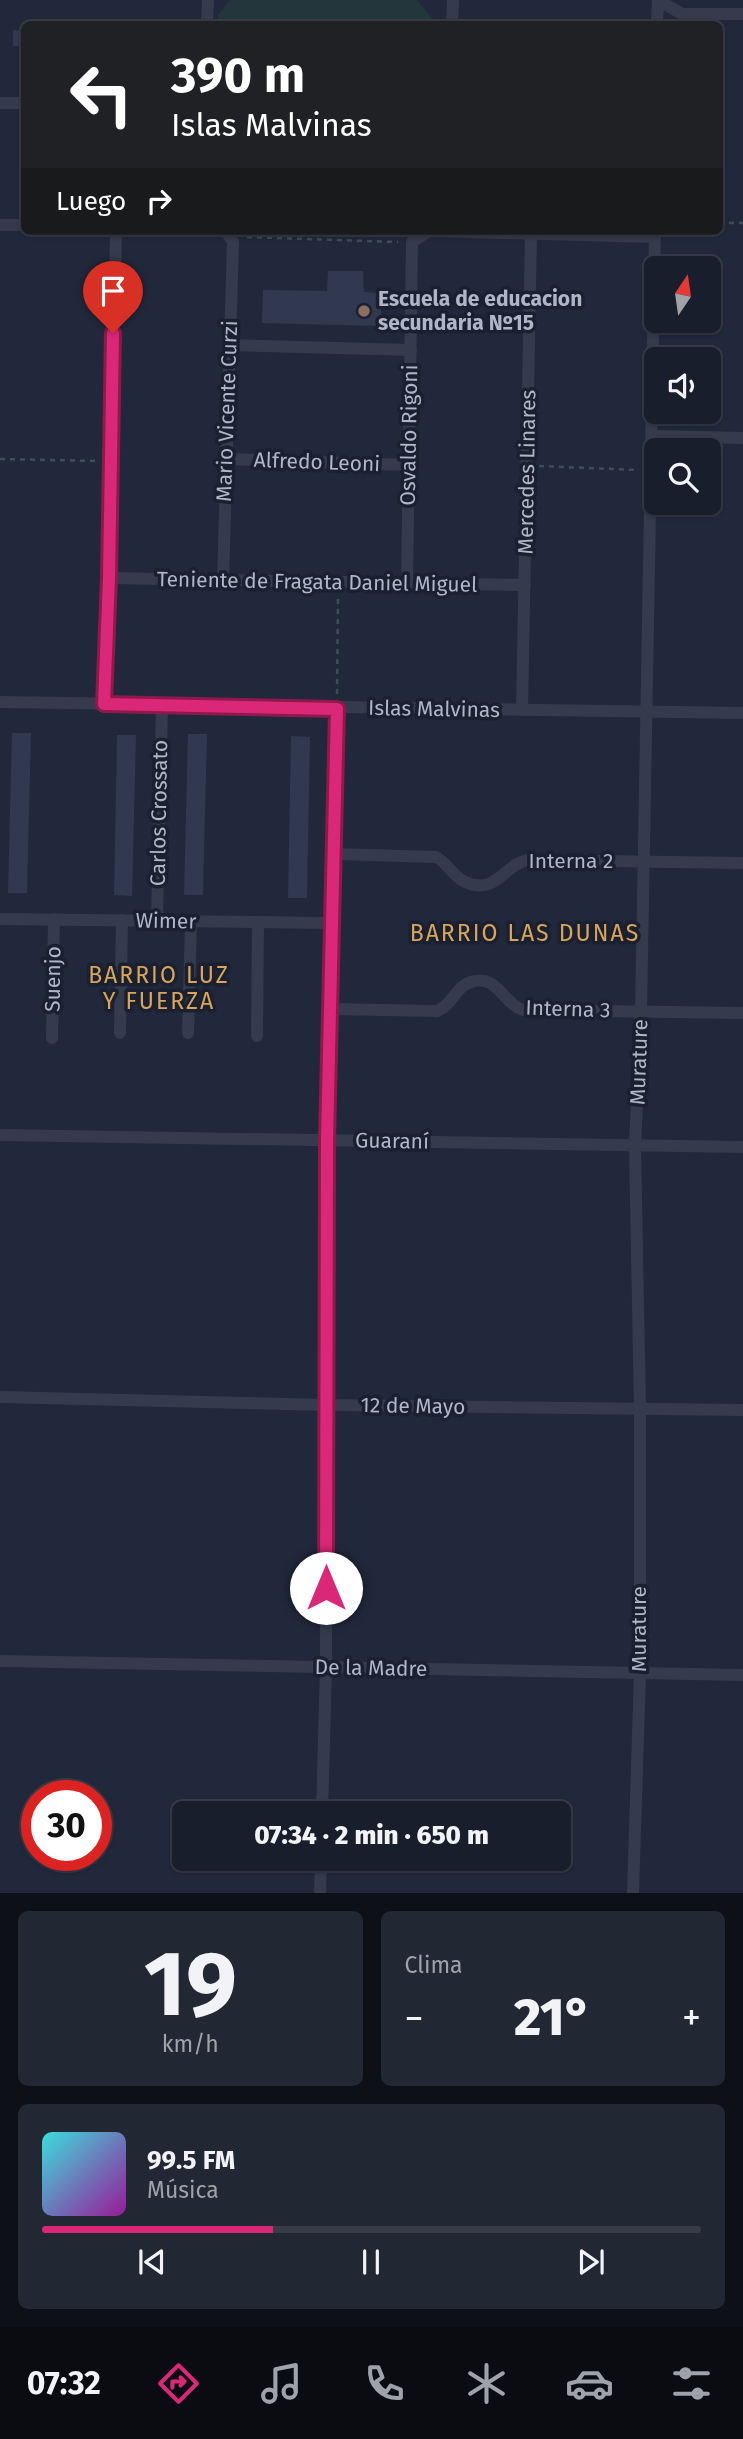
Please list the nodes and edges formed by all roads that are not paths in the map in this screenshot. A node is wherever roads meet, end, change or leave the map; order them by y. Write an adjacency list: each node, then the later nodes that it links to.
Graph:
1 (208, 0): 5 (street)
2 (453, 0): 6 (street)
3 (658, 0): 4 (street); 7 (street)
4 (743, 14)
5 (207, 21)
6 (452, 21)
7 (657, 21)
8 (0, 103): 9 (street)
9 (21, 103)
10 (0, 225): 11 (street)
11 (21, 225)
12 (116, 235): 23 (street)
13 (424, 235): 18 (street, Osvaldo Rigoni)
14 (531, 235): 26 (street, Mercedes Linares)
15 (655, 235): 19 (street, Murature)
16 (229, 237): 17 (street, Mario Vicente Curzi)
17 (229, 345): 18 (street); 21 (street, Mario Vicente Curzi)
18 (411, 350): 22 (street, Osvaldo Rigoni)
19 (652, 436): 20 (street); 32 (street, Murature)
20 (743, 438)
21 (226, 459): 22 (street, Alfredo Leoni); 24 (street, Mario Vicente Curzi)
22 (409, 465): 25 (street, Osvaldo Rigoni)
23 (109, 578): 24 (street, Teniente de Fragata Daniel Miguel); 28 (street)
24 (223, 581): 25 (street, Teniente de Fragata Daniel Miguel)
25 (407, 582): 26 (street, Teniente de Fragata Daniel Miguel)
26 (525, 586): 31 (street, Mercedes Linares)
27 (0, 702): 28 (street, Islas Malvinas)
28 (104, 704): 29 (street, Islas Malvinas)
29 (162, 705): 30 (street, Islas Malvinas); 40 (street, Carlos Crossato)
30 (337, 709): 31 (street, Islas Malvinas); 34 (street)
31 (522, 710): 32 (street, Islas Malvinas)
32 (646, 711): 33 (street, Islas Malvinas); 35 (street, Murature)
33 (743, 713)
34 (335, 854): 35 (street, Interna 2); 43 (street)
35 (643, 861): 36 (street, Interna 2); 45 (street, Murature)
36 (743, 863)
37 (0, 919): 38 (street, Wimer)
38 (54, 919): 39 (street, Wimer); 50 (street, Suenjo)
39 (122, 920): 40 (street, Wimer); 47 (street)
40 (157, 920): 41 (street, Wimer)
41 (191, 921): 42 (street, Wimer); 48 (street)
42 (258, 922): 43 (street, Wimer); 49 (street)
43 (331, 923): 44 (street)
44 (331, 1009): 45 (street, Interna 3); 52 (street)
45 (641, 1012): 46 (street, Interna 3); 53 (street, Murature)
46 (743, 1013)
47 (120, 1033)
48 (188, 1033)
49 (257, 1036)
50 (52, 1038)
51 (0, 1135): 52 (street, Guaraní)
52 (327, 1140): 53 (street, Guaraní); 56 (street)
53 (635, 1146): 54 (street, Guaraní); 57 (street, Murature)
54 (743, 1147)
55 (0, 1397): 56 (street, 12 de Mayo)
56 (326, 1405): 57 (street, 12 de Mayo); 60 (street)
57 (639, 1409): 58 (street, 12 de Mayo); 61 (street, Murature)
58 (743, 1410)
59 (0, 1661): 60 (street, De la Madre)
60 (326, 1667): 61 (street, De la Madre); 63 (street)
61 (640, 1673): 62 (street, De la Madre); 66 (street, Murature)
62 (743, 1675)
63 (322, 1801)
64 (321, 1871): 65 (street)
65 (320, 1893)
66 (633, 1893)

